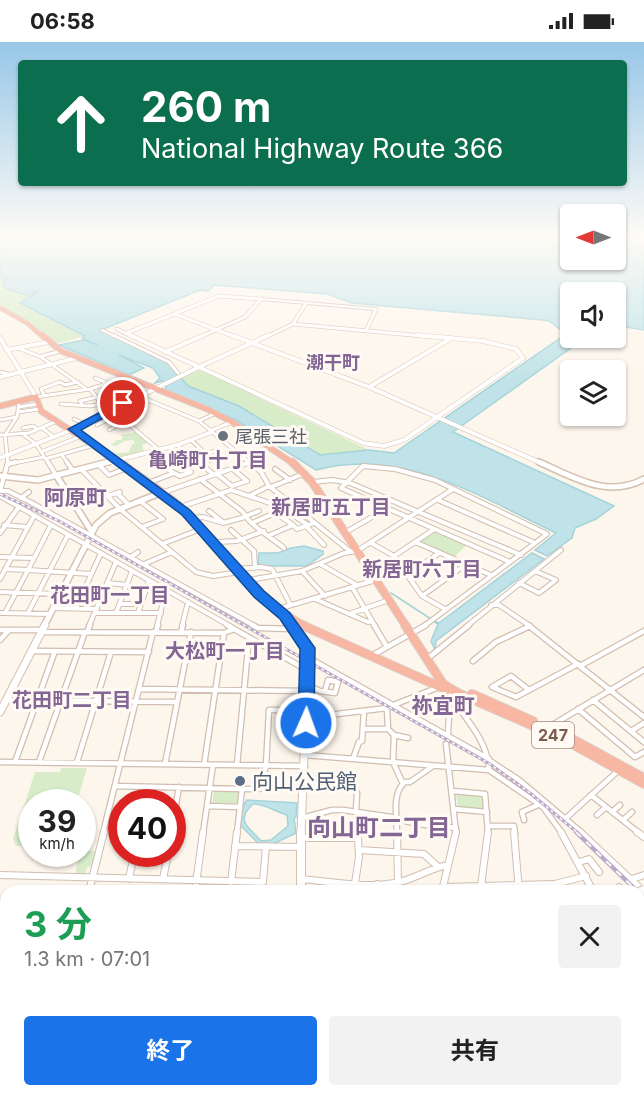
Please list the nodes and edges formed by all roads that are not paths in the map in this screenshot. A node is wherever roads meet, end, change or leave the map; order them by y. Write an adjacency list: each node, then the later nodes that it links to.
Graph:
1 (261, 299): 2 (street); 5 (street); 8 (street)
2 (306, 303): 3 (street); 6 (street)
3 (376, 309): 10 (street)
4 (1, 310): 15 (highway, 247)
5 (175, 314): 8 (street); 12 (street)
6 (293, 324): 10 (street); 16 (street)
7 (117, 329): 11 (street); 12 (street)
8 (217, 329): 16 (street); 22 (street)
9 (102, 330): 11 (street)
10 (366, 331): 14 (street)
11 (107, 332): 21 (street)
12 (127, 333): 17 (street)
13 (0, 338): 19 (street)
14 (452, 338): 37 (street); 56 (street)
15 (49, 342): 18 (street); 20 (highway, 247)
16 (253, 342): 26 (street); 37 (street)
17 (156, 347): 21 (street); 22 (street)
18 (18, 348): 19 (street); 23 (street)
19 (6, 350): 27 (street)
20 (61, 351): 23 (street); 24 (highway, 247)
21 (146, 351): 30 (street)
22 (165, 352): 26 (street)
23 (41, 357): 25 (street)
24 (77, 358): 25 (street); 33 (highway, 247)
25 (50, 364): 27 (street); 34 (street)
26 (199, 367): 30 (street); 56 (street)
27 (20, 371): 29 (street); 42 (street)
28 (0, 372): 29 (street)
29 (8, 374): 31 (street)
30 (180, 375): 36 (street)
31 (0, 377)
32 (95, 378): 35 (street)
33 (127, 378): 35 (street); 36 (highway, 247)
34 (79, 381): 38 (street); 40 (street)
35 (109, 383): 38 (street); 39 (street)
36 (158, 386): 41 (street); 53 (highway, 247)
37 (369, 387): 56 (street)
38 (87, 389): 40 (street); 43 (street)
39 (126, 391): 41 (street); 45 (street)
40 (44, 395): 42 (street)
41 (137, 396): 44 (street); 51 (street)
42 (36, 397): 47 (highway); 50 (highway)
43 (98, 397): 45 (street); 48 (street)
44 (148, 400): 54 (street); 60 (street)
45 (101, 403): 48 (street); 51 (street)
46 (61, 404): 48 (street)
47 (19, 405): 49 (highway); 50 (street); 52 (street)
48 (81, 405)
49 (0, 406)
50 (39, 407): 52 (street); 59 (highway)
51 (108, 411): 54 (street); 63 (street)
52 (19, 412): 55 (street)
53 (215, 413): 60 (street); 62 (highway, 247)
54 (117, 414): 61 (street); 64 (street)
55 (17, 417): 58 (street); 71 (street)
56 (439, 417): 102 (street)
57 (74, 419): 63 (street)
58 (0, 420)
59 (58, 421): 65 (street); 66 (highway)
60 (199, 421): 68 (street)
61 (124, 422): 67 (street); 79 (street)
62 (232, 422): 68 (street); 97 (highway, 247)
63 (84, 424): 66 (street)
64 (97, 425)
65 (40, 428): 69 (street); 69 (street); 73 (street)
66 (74, 429): 72 (highway); 73 (street)
67 (109, 430)
68 (212, 431): 74 (street); 88 (street)
69 (24, 434): 71 (street); 75 (street)
70 (0, 435): 71 (street)
71 (5, 435): 82 (street)
72 (83, 436): 76 (highway); 78 (street)
73 (54, 437): 75 (street)
74 (191, 440): 77 (street); 83 (street)
75 (36, 444): 80 (street); 82 (street)
76 (96, 444): 81 (street); 87 (highway)
77 (177, 445): 79 (street); 86 (street)
78 (55, 447): 80 (street); 81 (street)
79 (158, 449): 87 (street)
80 (41, 452): 85 (street)
81 (62, 453): 85 (street); 95 (street)
82 (9, 455): 84 (street); 89 (street)
83 (204, 455): 83 (street); 86 (street)
84 (0, 458)
85 (45, 458): 89 (street); 99 (street)
86 (194, 458): 98 (street)
87 (117, 460): 90 (street); 91 (highway)
88 (248, 463): 92 (street); 107 (street)
89 (8, 464): 100 (street)
90 (99, 465): 91 (street); 93 (street)
91 (127, 468): 106 (highway)
92 (232, 468): 98 (street); 98 (street)
93 (81, 469): 95 (street); 115 (street)
94 (275, 469): 103 (street)
95 (73, 471): 99 (street)
96 (174, 473): 96 (street); 106 (street)
97 (305, 473): 103 (street); 104 (highway, 247)
98 (215, 474): 101 (street)
99 (56, 475): 100 (street); 149 (street)
100 (3, 477): 109 (street)
101 (200, 479): 111 (street); 112 (street)
102 (644, 479)
103 (291, 480): 107 (street)
104 (312, 482): 105 (street); 148 (highway, 247)
105 (346, 482): 108 (street); 126 (street); 130 (street)
106 (147, 484): 111 (highway)
107 (270, 487): 113 (street); 117 (street)
108 (453, 489): 118 (street); 158 (street)
109 (0, 491): 116 (street)
110 (29, 492): 116 (street)
111 (160, 493): 119 (street); 122 (highway)
112 (219, 494): 113 (street); 122 (street); 132 (street)
113 (250, 495): 120 (street)
114 (0, 496): 123 (street)
115 (107, 496): 121 (street); 124 (street)
116 (20, 498): 149 (street)
117 (284, 498): 120 (street); 135 (street)
118 (437, 500): 130 (street); 158 (street)
119 (140, 501): 121 (street); 142 (street)
120 (275, 503): 125 (street)
121 (129, 505): 124 (street)
122 (179, 507): 133 (highway)
123 (18, 508): 131 (street); 145 (street)
124 (120, 509): 142 (street); 149 (street)
125 (285, 509): 129 (street); 140 (street)
126 (386, 509): 134 (street); 148 (street)
127 (209, 511): 136 (street)
128 (259, 511): 132 (street)
129 (276, 513): 137 (street); 139 (street)
130 (419, 513): 134 (street); 167 (street)
131 (34, 516): 138 (street); 141 (street)
132 (246, 517): 136 (street); 137 (street)
133 (192, 518): 136 (street); 143 (highway)
134 (410, 519): 144 (street); 155 (street)
135 (314, 522): 140 (street); 162 (street)
136 (224, 523)
137 (252, 523): 147 (street)
138 (51, 525): 150 (street); 172 (street)
139 (293, 525): 140 (street); 151 (street)
140 (307, 526): 159 (street)
141 (28, 527): 145 (street); 170 (street)
142 (142, 527): 157 (street)
143 (201, 529): 153 (highway); 157 (street)
144 (434, 529): 154 (street); 174 (street)
145 (1, 530)
146 (231, 530): 152 (street)
147 (265, 531): 151 (street); 152 (street)
148 (345, 532): 162 (highway, 247)
149 (91, 533): 156 (street); 171 (street)
150 (68, 535): 156 (street); 181 (street)
151 (270, 535): 160 (street)
152 (242, 540): 153 (street); 178 (street)
153 (213, 542): 183 (highway)
154 (415, 542): 166 (street); 168 (street)
155 (371, 543): 162 (street); 168 (street)
156 (85, 544): 165 (street); 186 (street)
157 (162, 544): 164 (street)
158 (536, 544): 167 (street)
159 (324, 545)
160 (284, 548)
161 (561, 550): 185 (street)
162 (354, 551): 176 (street); 193 (highway, 247)
163 (138, 552): 171 (street)
164 (172, 552): 175 (street); 183 (street)
165 (101, 553): 173 (street); 187 (street)
166 (440, 553): 177 (street); 188 (street)
167 (522, 555): 174 (street)
168 (394, 556): 188 (street)
169 (0, 557): 170 (street)
170 (12, 557): 172 (street); 179 (street)
171 (130, 557): 175 (street)
172 (33, 558): 180 (street)
173 (116, 562): 182 (street); 195 (street)
174 (511, 562): 189 (street)
175 (143, 564): 232 (street)
176 (320, 564): 184 (street); 198 (street)
177 (466, 564): 189 (street); 205 (street)
178 (255, 567): 183 (street); 190 (street)
179 (5, 569): 180 (street); 191 (street)
180 (28, 570): 181 (street); 201 (street)
181 (50, 571): 186 (street); 202 (street)
182 (132, 571): 192 (street); 197 (street)
183 (238, 571): 194 (highway)
184 (302, 571): 190 (street); 204 (street)
185 (535, 571): 196 (street); 196 (street)
186 (71, 573): 187 (street); 203 (street)
187 (91, 574): 213 (street)
188 (407, 575): 205 (street)
189 (491, 575): 216 (street)
190 (275, 576): 194 (street); 211 (street)
191 (0, 579)
192 (149, 580): 199 (street); 210 (street)
193 (376, 580): 198 (street); 207 (highway, 247)
194 (247, 581): 215 (highway)
195 (108, 583): 197 (street); 218 (street)
196 (519, 583): 212 (street)
197 (127, 585): 209 (street)
198 (355, 586): 204 (street); 214 (street)
199 (166, 590): 208 (street); 223 (street)
200 (0, 592): 201 (street)
201 (16, 593): 202 (street); 219 (street)
202 (39, 593): 203 (street); 220 (street)
203 (60, 594): 217 (street)
204 (325, 596): 206 (street)
205 (422, 596): 216 (street)
206 (314, 599): 211 (street); 224 (street)
207 (389, 600): 214 (street); 240 (highway, 247)
208 (188, 602): 229 (street); 237 (street)
209 (120, 604): 210 (street); 221 (street)
210 (141, 604): 222 (street)
211 (290, 604): 215 (street)
212 (491, 605): 227 (street); 251 (street)
213 (76, 608): 217 (street); 218 (street)
214 (364, 608): 224 (street); 226 (street)
215 (277, 609): 225 (highway)
216 (444, 609): 240 (street)
217 (51, 611): 220 (street); 233 (street)
218 (96, 611): 221 (street); 235 (street)
219 (3, 613): 220 (street)
220 (28, 613)
221 (116, 613): 222 (street)
222 (138, 613): 223 (street)
223 (160, 613): 236 (street)
224 (349, 614): 226 (street)
225 (285, 616): 228 (highway); 232 (street)
226 (372, 621): 243 (street)
227 (530, 626): 252 (street); 253 (street)
228 (307, 627): 232 (street); 250 (highway)
229 (234, 629): 239 (street); 241 (street)
230 (0, 630): 231 (street)
231 (10, 630): 233 (street); 242 (street)
232 (295, 630): 249 (street)
233 (42, 631): 235 (street); 244 (street)
234 (644, 631): 253 (street)
235 (86, 632): 236 (street); 246 (street)
236 (155, 632): 237 (street); 248 (street)
237 (181, 632): 238 (street)
238 (190, 632): 239 (street); 260 (street)
239 (224, 633): 261 (street)
240 (411, 634): 243 (street); 251 (highway, 247)
241 (249, 638): 254 (street); 262 (street)
242 (0, 640)
243 (387, 647): 250 (street)
244 (31, 651): 245 (street); 268 (street)
245 (55, 651): 246 (street); 269 (street)
246 (78, 651): 247 (street); 271 (street)
247 (111, 652): 248 (street); 272 (street)
248 (149, 652): 259 (street)
249 (308, 657): 254 (street); 275 (street)
250 (370, 657): 257 (highway)
251 (427, 659): 256 (highway, 247)
252 (473, 661)
253 (579, 665): 263 (street); 264 (street)
254 (308, 670): 258 (street)
255 (644, 670): 264 (street)
256 (438, 676): 257 (highway, 247); 266 (highway, 247)
257 (443, 687): 266 (highway); 275 (street); 277 (street)
258 (307, 688): 262 (street); 265 (street); 279 (street)
259 (140, 689): 260 (street); 273 (street)
260 (179, 690): 261 (street); 274 (street)
261 (215, 690): 262 (street); 305 (street)
262 (246, 690): 307 (street)
263 (529, 690): 267 (street); 267 (street)
264 (610, 690): 270 (street); 282 (street)
265 (325, 691)
266 (460, 692): 276 (highway, 247); 285 (highway, 247)
267 (507, 695): 276 (street)
268 (7, 700): 269 (street); 281 (street)
269 (37, 700): 271 (street); 299 (street)
270 (593, 700): 278 (street); 288 (street)
271 (61, 701): 272 (street); 300 (street)
272 (96, 701): 273 (street); 301 (street)
273 (136, 702): 274 (street); 303 (street)
274 (177, 702): 304 (street)
275 (396, 704): 289 (street)
276 (501, 704): 285 (highway, 247)
277 (456, 705): 289 (street); 297 (street)
278 (578, 709): 285 (street); 294 (street)
279 (306, 710): 283 (street); 309 (street)
280 (364, 711): 283 (street); 286 (street); 287 (street)
281 (0, 712)
282 (644, 717)
283 (306, 723): 295 (street)
284 (644, 723): 288 (street)
285 (548, 727): 312 (highway, 247)
286 (363, 729): 287 (street); 296 (street)
287 (388, 729): 290 (street)
288 (631, 731): 292 (street)
289 (448, 734): 297 (street)
290 (394, 735): 291 (street); 302 (street)
291 (408, 738)
292 (644, 742)
293 (446, 744): 311 (street)
294 (644, 752)
295 (305, 755): 296 (street); 310 (street)
296 (353, 759): 302 (street)
297 (489, 760): 313 (street); 336 (street)
298 (0, 762): 299 (street)
299 (15, 762): 300 (street)
300 (39, 762): 301 (street)
301 (77, 762): 303 (street)
302 (393, 762): 308 (street); 315 (street)
303 (122, 764): 304 (street); 316 (street)
304 (165, 764): 305 (street)
305 (204, 765): 306 (street)
306 (213, 765): 307 (street); 319 (street)
307 (237, 765): 309 (street)
308 (433, 765): 311 (street); 315 (street)
309 (266, 766): 310 (street); 320 (street)
310 (304, 766): 335 (street)
311 (450, 767): 313 (street); 321 (street)
312 (621, 767): 314 (highway, 247); 323 (street)
313 (489, 770): 324 (street)
314 (643, 778)
315 (403, 782): 337 (street)
316 (116, 786): 317 (street); 358 (street)
317 (148, 787): 318 (street)
318 (179, 787): 319 (street)
319 (210, 788): 320 (street); 326 (street)
320 (242, 789): 327 (street)
321 (453, 791): 329 (street); 331 (street)
322 (357, 793): 330 (street)
323 (591, 795): 328 (street); 336 (street)
324 (540, 804): 338 (street); 349 (street)
325 (620, 805): 332 (street)
326 (208, 806): 327 (street); 363 (street)
327 (240, 807): 344 (street)
328 (606, 807): 332 (street); 334 (street)
329 (454, 809): 331 (street); 341 (street)
330 (356, 811): 335 (street); 337 (street)
331 (487, 812): 340 (street)
332 (612, 812): 339 (street)
333 (632, 812): 339 (street)
334 (597, 815)
335 (301, 818): 343 (street)
336 (566, 818): 362 (street)
337 (398, 819): 341 (street); 348 (street)
338 (524, 820)
339 (623, 820): 342 (street)
340 (489, 826): 373 (street); 374 (street)
341 (456, 828): 350 (street)
342 (644, 837)
343 (300, 838): 346 (street); 347 (street)
344 (235, 846): 345 (street); 364 (street)
345 (266, 846): 346 (street); 364 (street)
346 (300, 847): 361 (street)
347 (359, 850): 348 (street); 365 (street)
348 (397, 851): 351 (street); 366 (street)
349 (579, 862): 354 (street); 357 (street)
350 (448, 865): 351 (street); 372 (street)
351 (437, 866): 366 (street)
352 (131, 867): 359 (street)
353 (165, 867): 360 (street)
354 (599, 872)
355 (0, 874): 358 (street)
356 (644, 875): 362 (street)
357 (586, 876): 375 (street); 376 (street)
358 (93, 878): 359 (street); 367 (street)
359 (129, 879): 360 (street)
360 (163, 879): 363 (street)
361 (301, 879): 365 (street); 369 (street)
362 (632, 879): 377 (street)
363 (197, 881): 364 (street); 368 (street)
364 (231, 882)
365 (355, 883): 370 (street)
366 (398, 883): 371 (street)
367 (91, 885)
368 (196, 885)
369 (301, 885)
370 (364, 885)
371 (390, 885)
372 (443, 885)
373 (481, 885)
374 (519, 885)
375 (546, 885)
376 (590, 885)
377 (637, 885)

